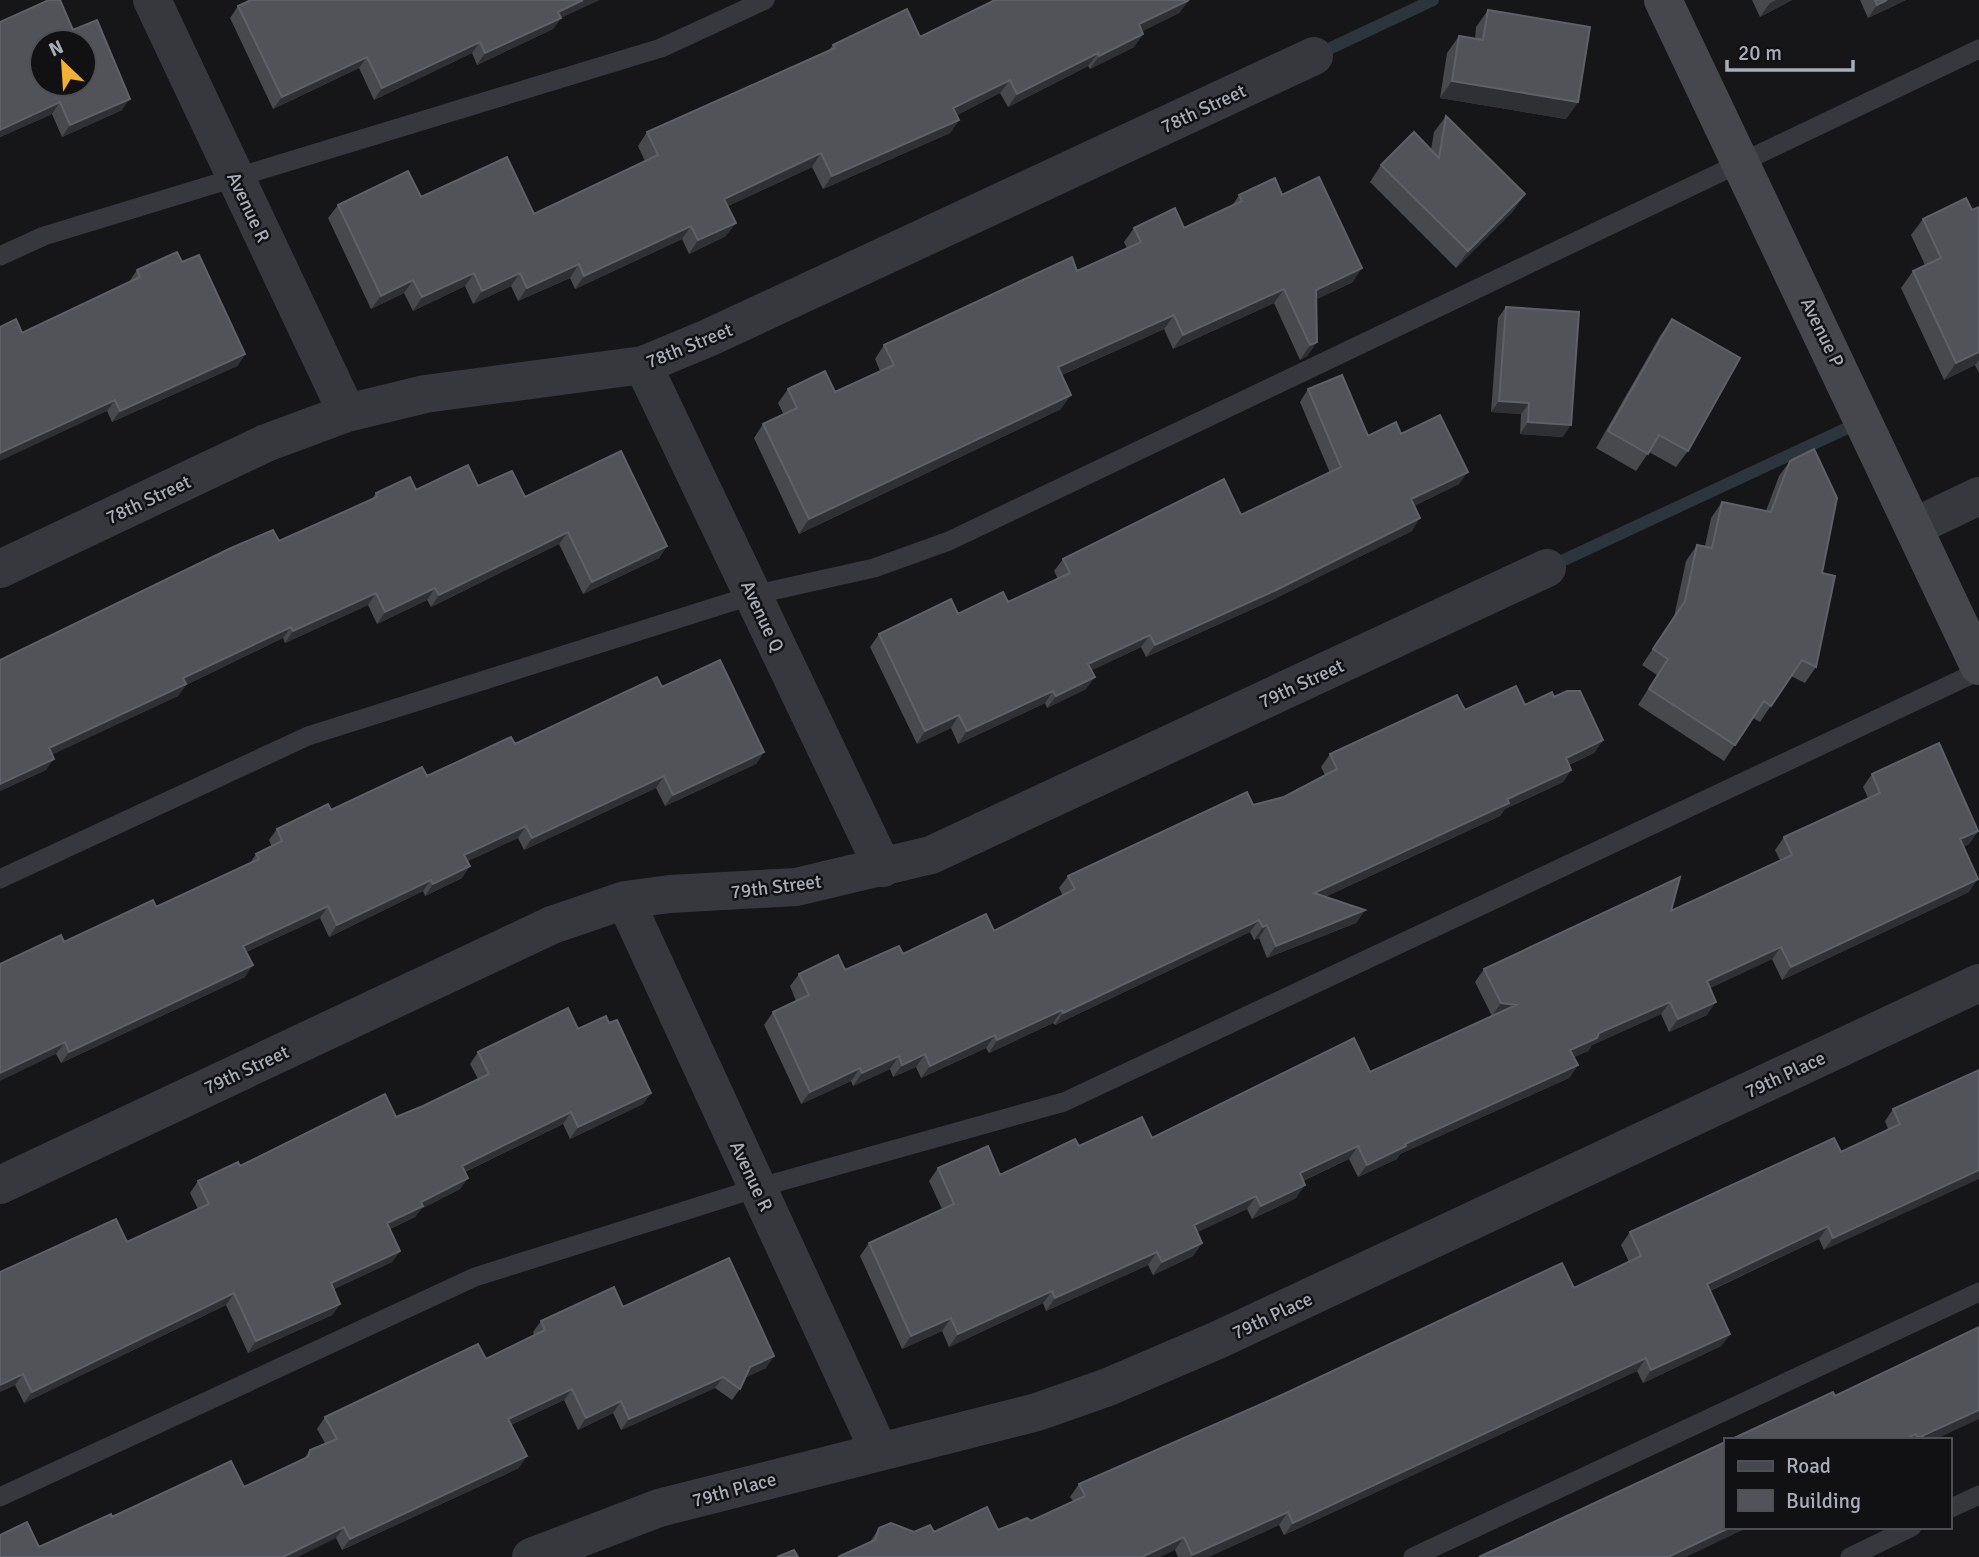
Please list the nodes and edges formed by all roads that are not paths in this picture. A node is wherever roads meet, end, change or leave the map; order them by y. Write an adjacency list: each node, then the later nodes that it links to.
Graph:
1 (152, 0): 7 (street, Avenue R)
2 (765, 0): 7 (lane)
3 (1663, 0): 6 (street, Avenue P)
4 (1979, 49): 6 (lane)
5 (1314, 56): 9 (street, 78th Street)
6 (1741, 163): 12 (street, Avenue P); 15 (lane)
7 (235, 177): 8 (lane); 10 (street, Avenue R)
8 (0, 257)
9 (643, 365): 10 (street, 78th Street); 15 (street, Avenue Q)
10 (347, 413): 14 (street, 78th Street)
11 (1979, 496): 12 (street)
12 (1914, 527): 16 (street, Avenue P)
13 (1547, 568): 17 (street, 79th Street)
14 (0, 569)
15 (753, 595): 17 (street, Avenue Q); 18 (lane)
16 (1979, 669): 22 (lane)
17 (883, 868): 19 (street, 79th Street)
18 (0, 879)
19 (625, 900): 21 (street, 79th Street); 22 (street, Avenue R)
20 (1979, 983): 24 (street, 79th Place)
21 (0, 1185)
22 (758, 1188): 24 (street, Avenue R); 26 (lane)
23 (1979, 1292): 31 (lane)
24 (879, 1451): 29 (street, 79th Place)
25 (1979, 1495): 27 (lane)
26 (0, 1497)
27 (1951, 1508)
28 (1908, 1529): 32 (lane)
29 (607, 1543): 30 (street, 79th Place)
30 (530, 1557)
31 (1413, 1557)
32 (1850, 1557)

